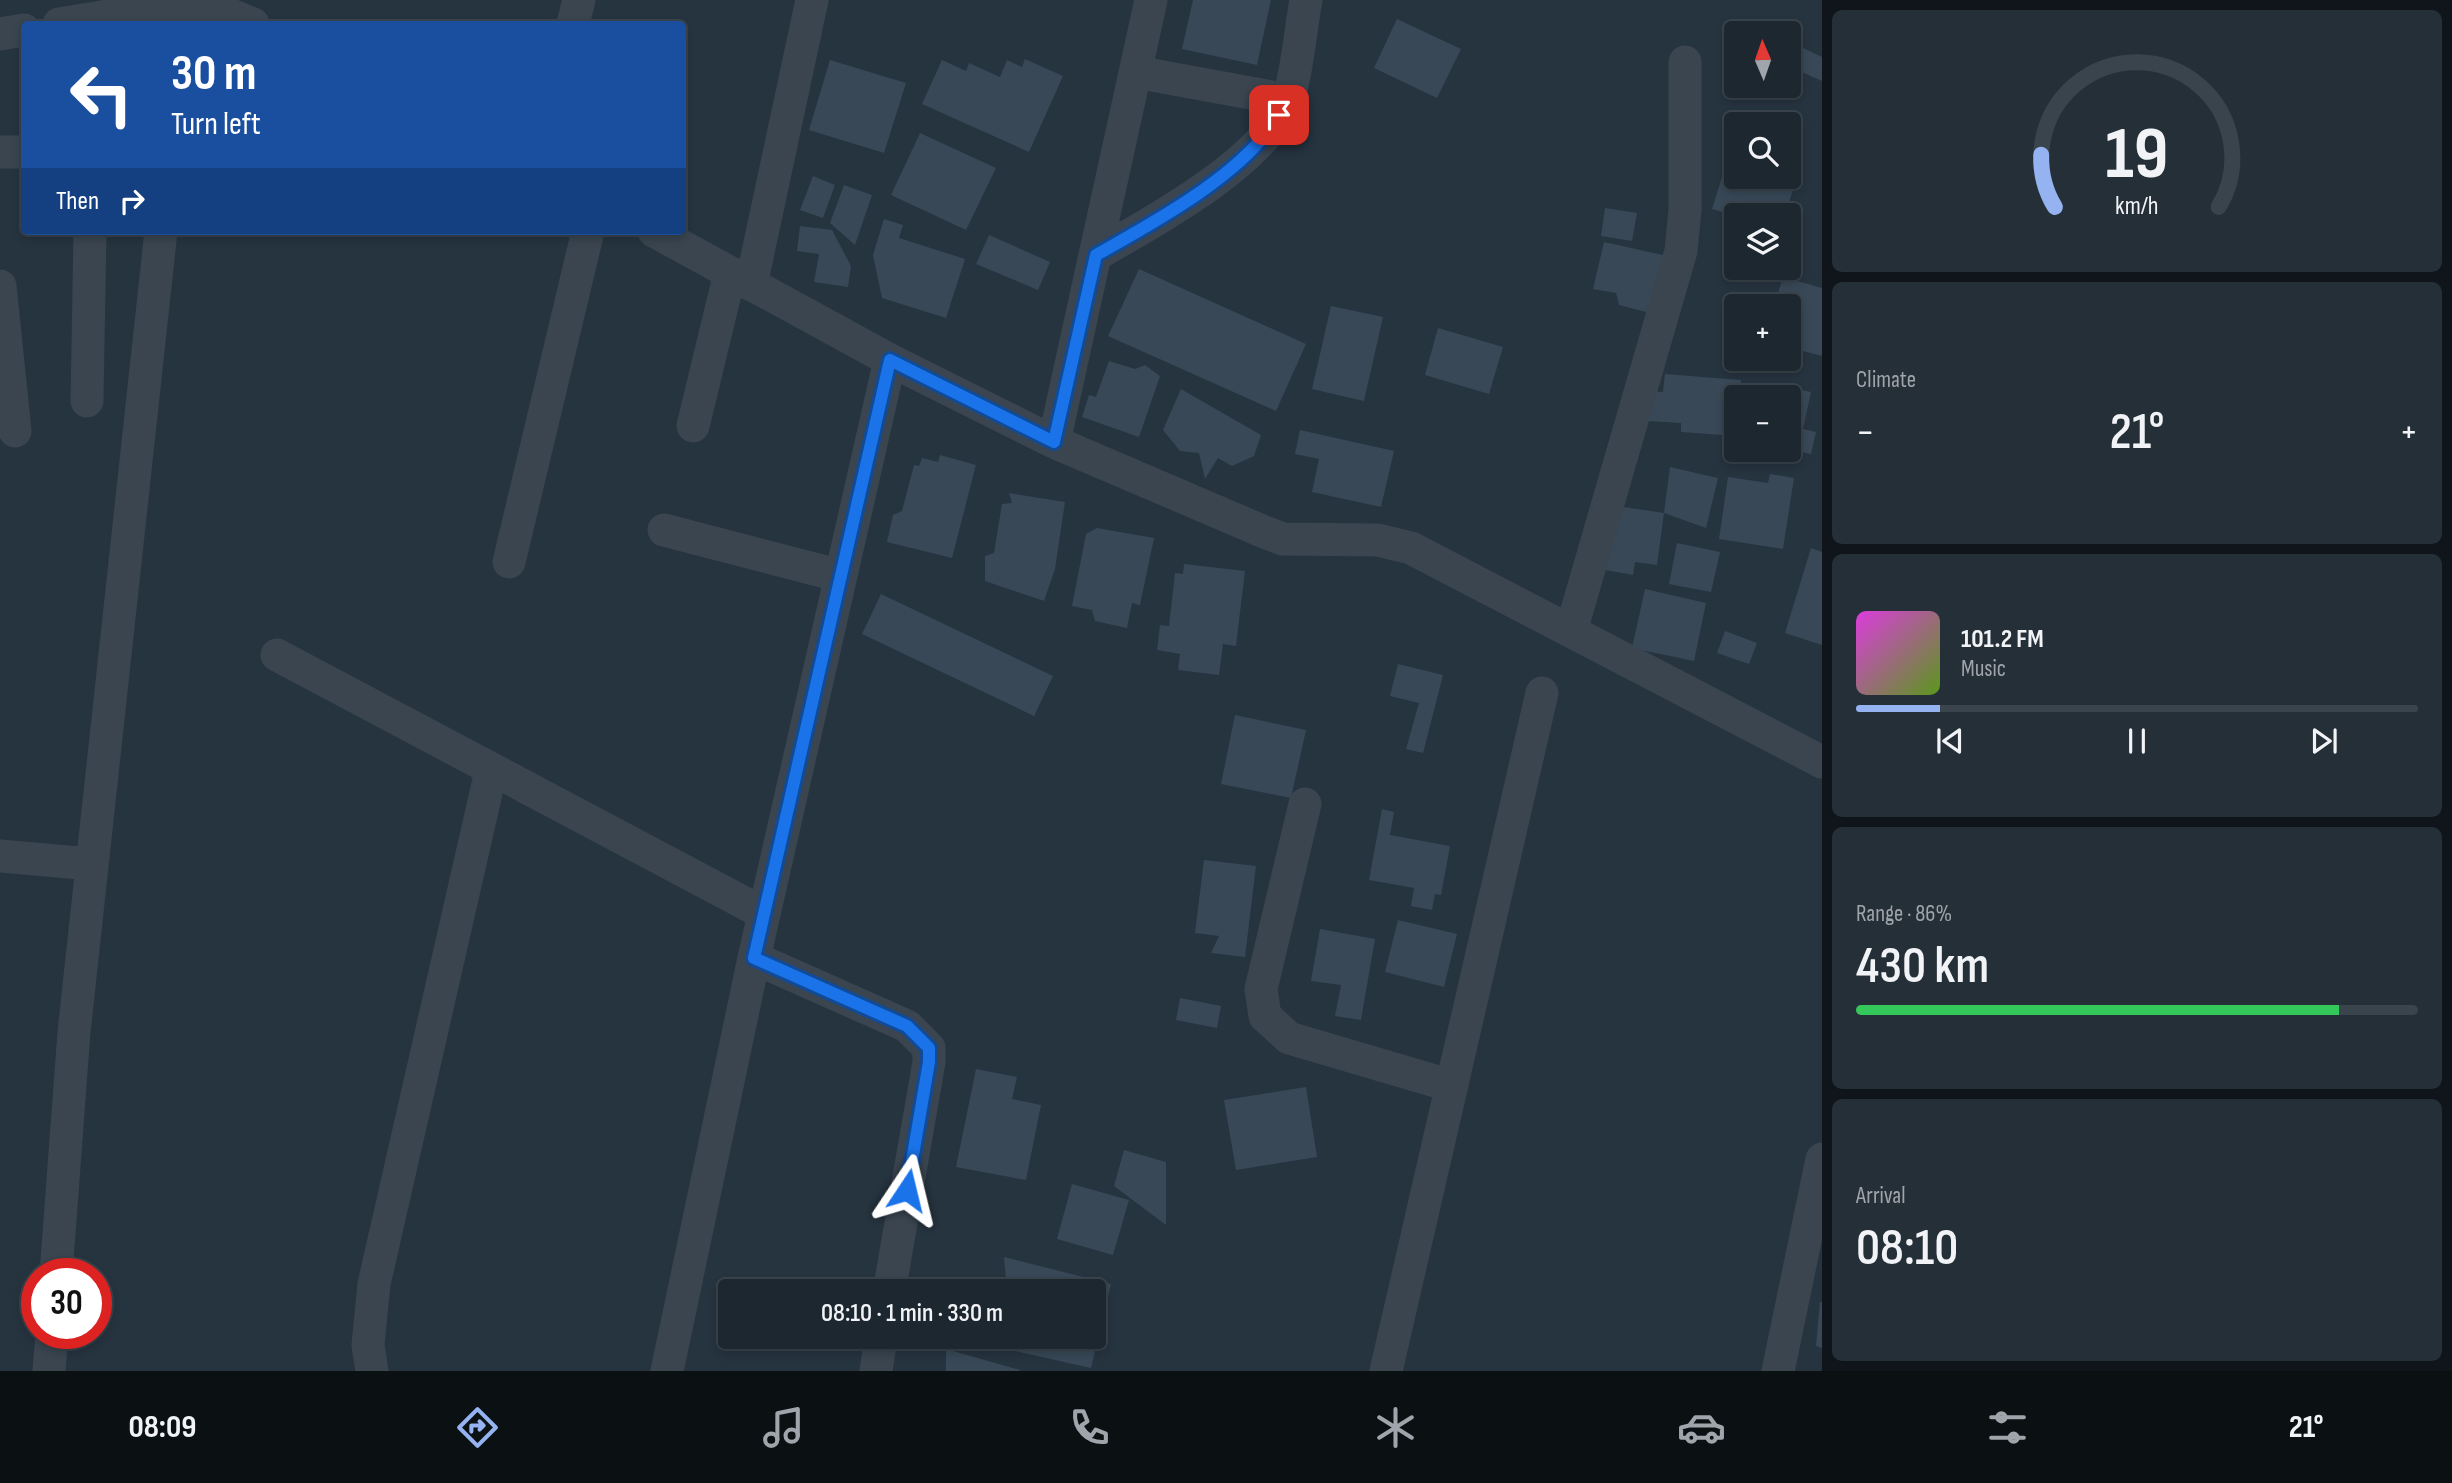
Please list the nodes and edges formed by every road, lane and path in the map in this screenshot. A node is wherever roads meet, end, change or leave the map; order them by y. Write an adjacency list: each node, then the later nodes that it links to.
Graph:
1 (579, 0): 8 (street)
2 (812, 0): 21 (street)
3 (1151, 0): 12 (street)
4 (1306, 0): 13 (street)
5 (185, 9): 6 (street); 7 (street)
6 (84, 21)
7 (246, 21)
8 (574, 21)
9 (21, 30): 10 (street)
10 (0, 34)
11 (1685, 62): 31 (street)
12 (1136, 72): 13 (street); 20 (street)
13 (1287, 100): 20 (street)
14 (0, 152): 15 (street)
15 (21, 152)
16 (90, 235): 24 (street)
17 (161, 235): 38 (street)
18 (587, 235): 29 (street)
19 (661, 235): 21 (street)
20 (1096, 255): 27 (street)
21 (741, 279): 23 (street); 25 (street)
22 (0, 286): 26 (street)
23 (890, 360): 27 (street); 30 (street)
24 (87, 401)
25 (693, 426)
26 (15, 431)
27 (1054, 442): 31 (street)
28 (664, 530): 30 (street)
29 (509, 562)
30 (841, 576): 39 (street)
31 (1571, 632): 34 (street)
32 (278, 655): 35 (street)
33 (1542, 694): 41 (street)
34 (1822, 762)
35 (491, 771): 39 (street); 48 (street)
36 (1305, 804): 41 (street)
37 (0, 856): 38 (street)
38 (91, 864): 43 (street)
39 (764, 913): 40 (street)
40 (754, 958): 44 (street); 49 (street)
41 (1452, 1086): 51 (street)
42 (1822, 1159): 52 (street)
43 (58, 1258)
44 (891, 1279)
45 (51, 1349): 47 (street)
46 (879, 1349): 50 (street)
47 (49, 1371)
48 (372, 1371)
49 (667, 1371)
50 (876, 1371)
51 (1386, 1371)
52 (1778, 1371)

